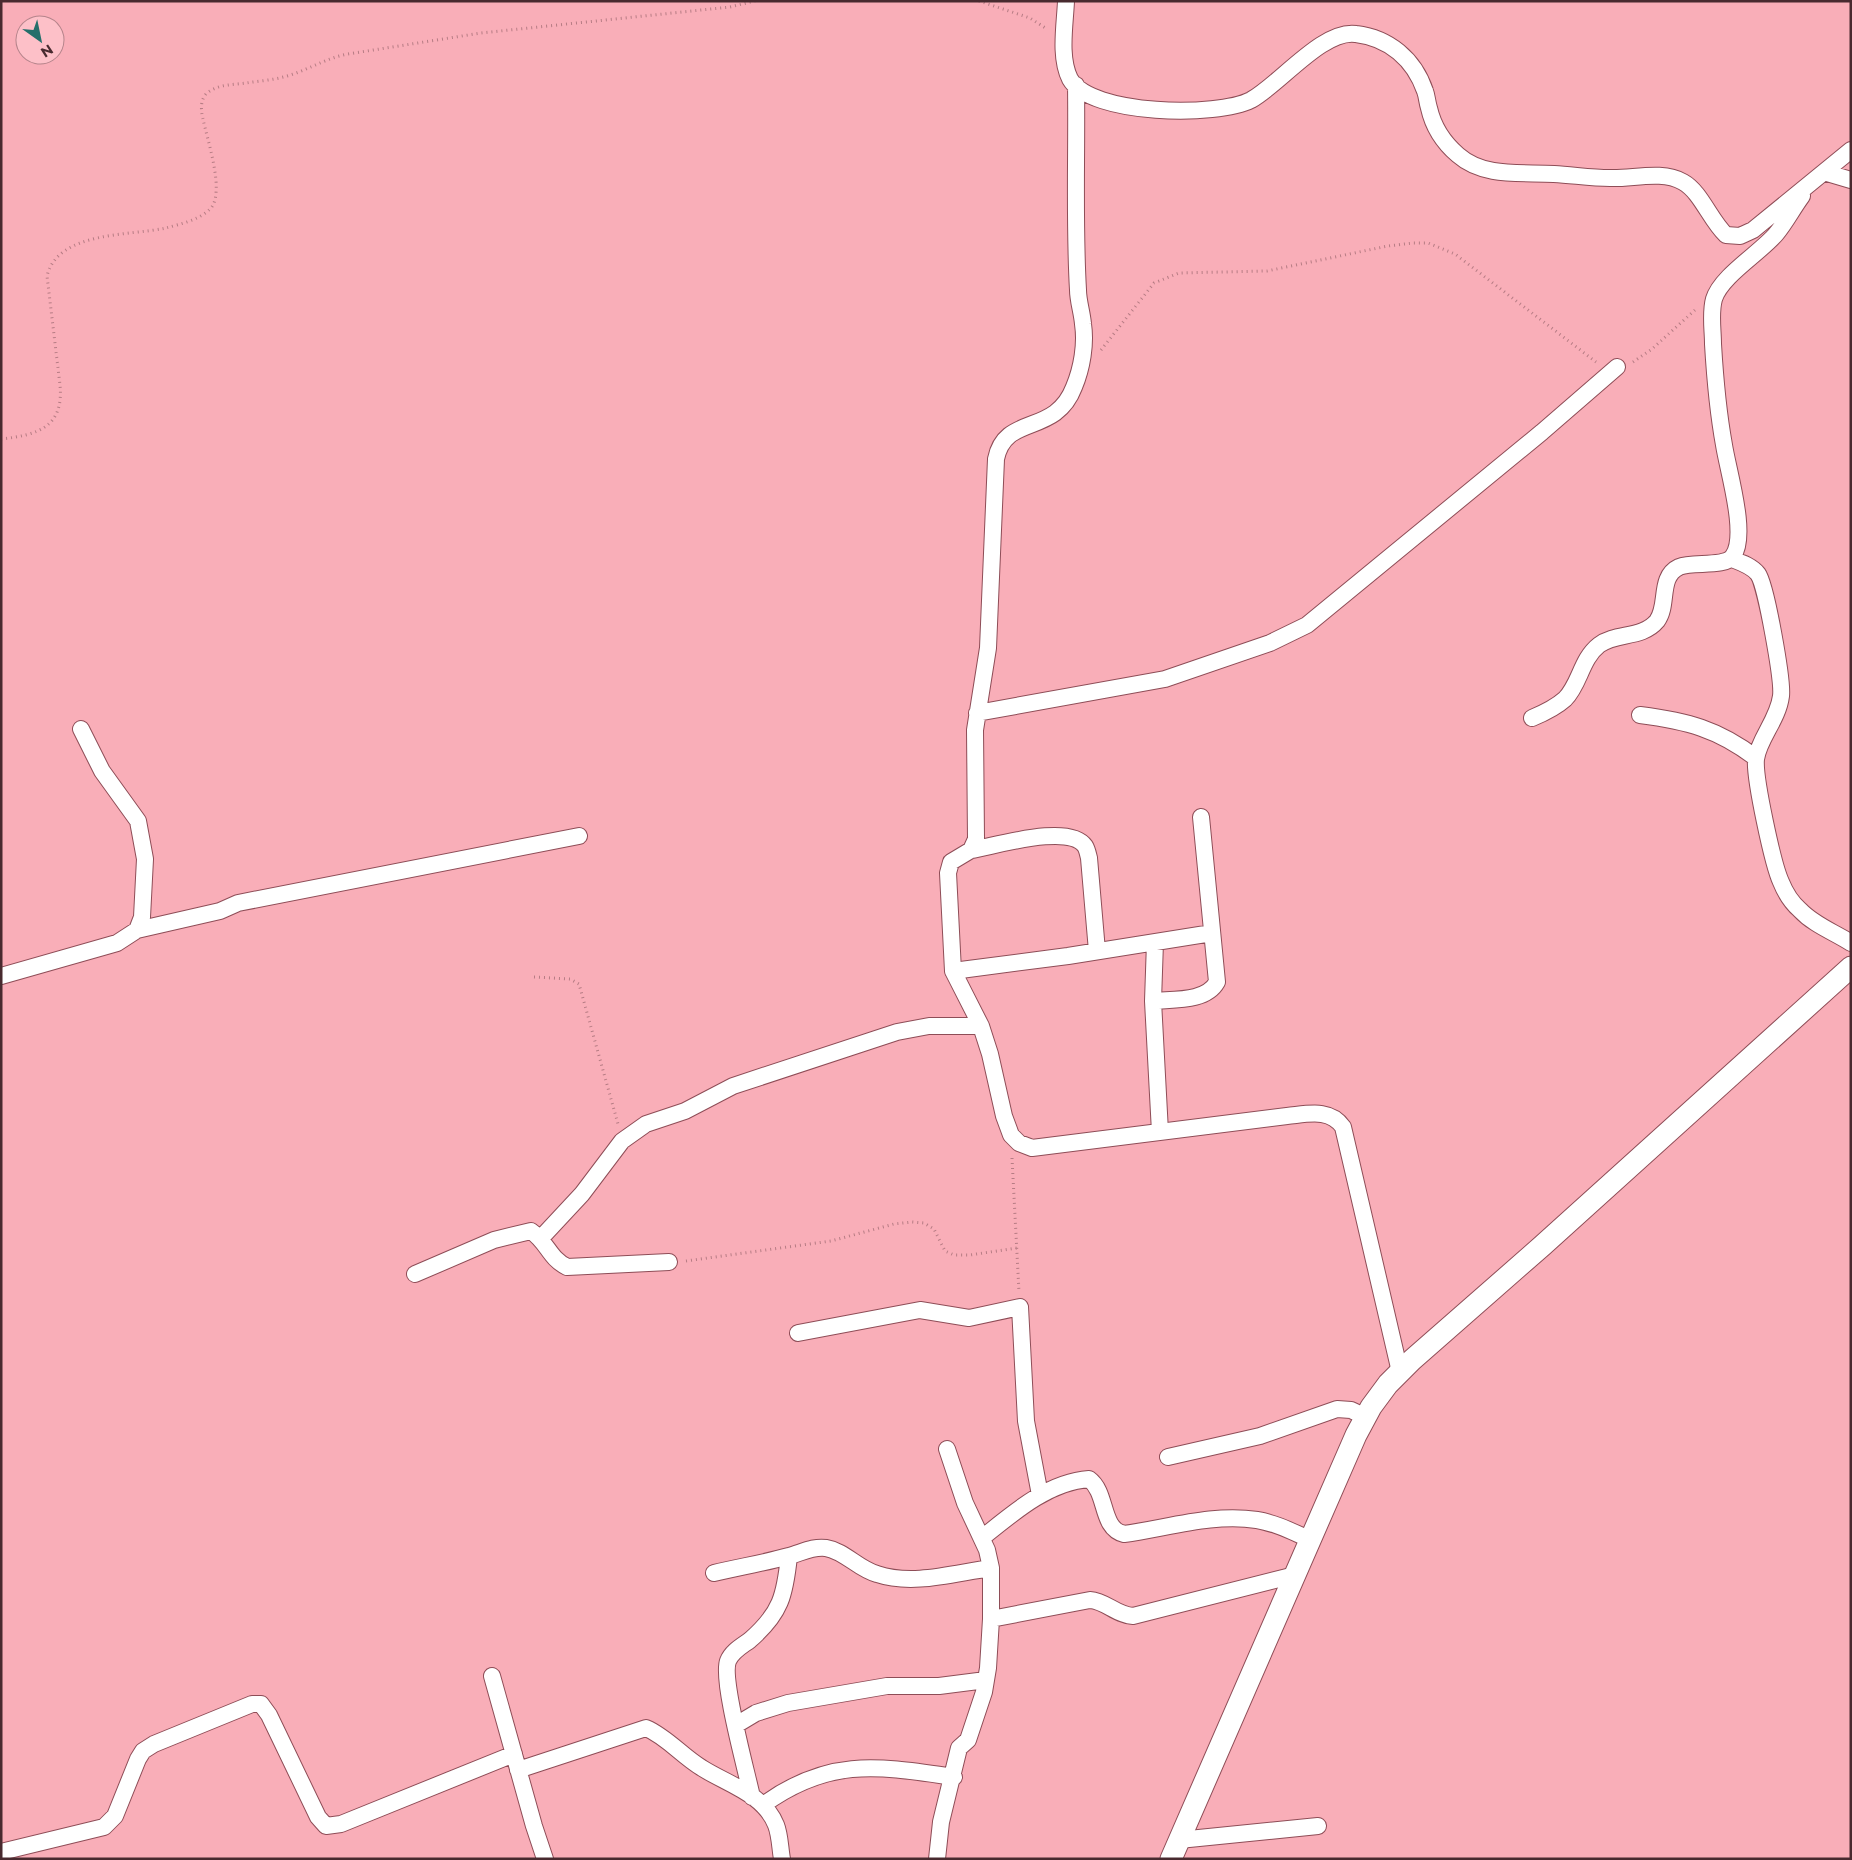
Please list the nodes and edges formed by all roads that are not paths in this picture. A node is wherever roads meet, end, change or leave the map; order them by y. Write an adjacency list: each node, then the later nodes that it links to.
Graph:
1 (1066, 1): 2 (street)
2 (1076, 85): 4 (street); 8 (street)
3 (1851, 150): 4 (street)
4 (1818, 176): 5 (street); 7 (street)
5 (1851, 180)
6 (1617, 366): 8 (street)
7 (1732, 558): 10 (street); 12 (street)
8 (977, 713): 15 (street)
9 (1640, 715): 12 (street)
10 (1532, 718)
11 (81, 729): 16 (street)
12 (1756, 758): 19 (street)
13 (1201, 818): 17 (street)
14 (579, 836): 16 (street)
15 (971, 850): 20 (street); 22 (street)
16 (137, 930): 23 (street)
17 (1212, 933): 18 (street); 24 (street)
18 (1155, 942): 20 (street); 24 (street)
19 (1851, 943)
20 (1097, 951): 22 (street)
21 (1851, 967): 31 (street)
22 (952, 971): 25 (street)
23 (1, 976)
24 (1153, 1001): 26 (street)
25 (982, 1026): 26 (street); 27 (street)
26 (1160, 1132): 31 (street)
27 (541, 1238): 28 (street); 29 (street)
28 (669, 1262)
29 (415, 1274)
30 (798, 1333): 35 (street)
31 (1400, 1372): 32 (street)
32 (1366, 1418): 34 (street); 37 (street)
33 (947, 1449): 36 (street)
34 (1168, 1457)
35 (1040, 1496): 36 (street); 37 (street)
36 (982, 1538): 39 (street)
37 (1311, 1540): 41 (street)
38 (788, 1556): 39 (street); 40 (street); 45 (street)
39 (991, 1568): 42 (street)
40 (714, 1573)
41 (1295, 1576): 42 (street); 50 (street)
42 (991, 1619): 44 (street)
43 (492, 1676): 46 (street)
44 (986, 1680): 45 (street); 47 (street)
45 (736, 1725): 48 (street)
46 (516, 1762): 48 (street); 51 (street); 52 (street)
47 (954, 1776): 48 (street); 54 (street)
48 (758, 1801): 53 (street)
49 (1318, 1826): 50 (street)
50 (1175, 1849)
51 (1, 1852)
52 (545, 1859)
53 (782, 1859)
54 (937, 1859)

